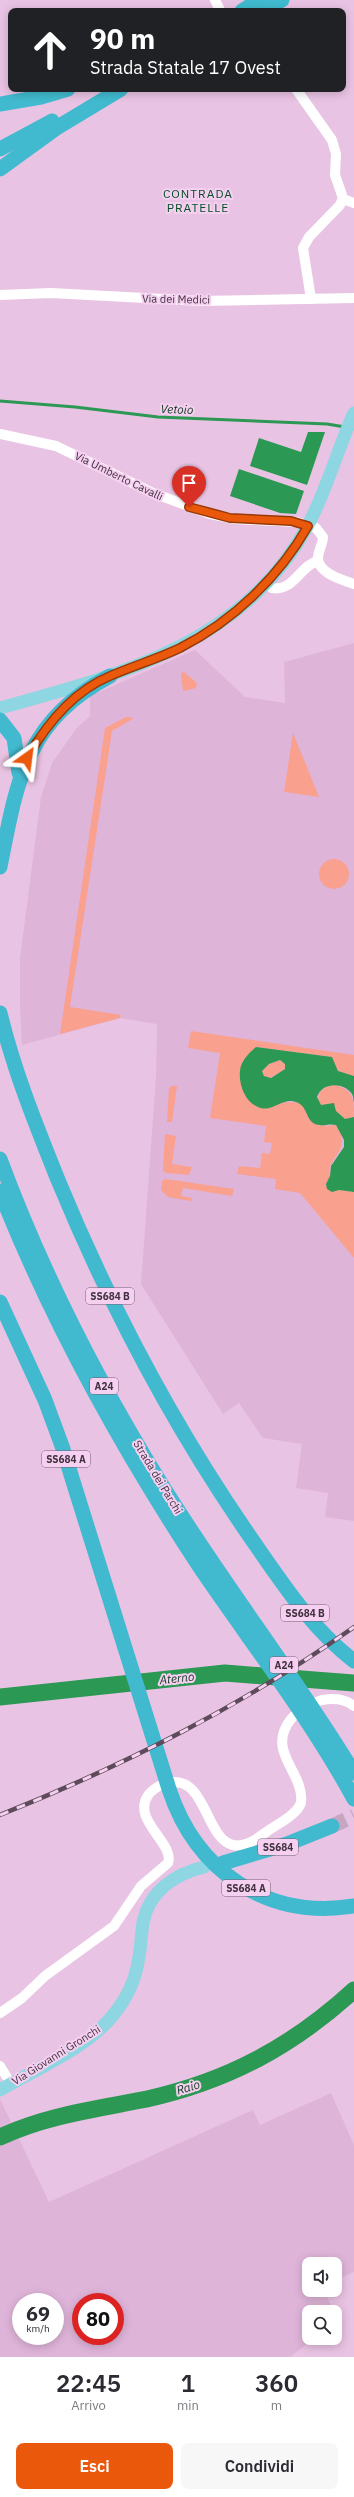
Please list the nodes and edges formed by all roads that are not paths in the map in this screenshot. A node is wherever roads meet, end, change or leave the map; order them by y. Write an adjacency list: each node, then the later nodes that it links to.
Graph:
1 (259, 0): 3 (highway)
2 (282, 0): 4 (highway)
3 (247, 8)
4 (267, 8)
5 (58, 92): 9 (highway)
6 (105, 92): 10 (highway)
7 (116, 92): 11 (highway)
8 (298, 92): 12 (street)
9 (0, 104)
10 (0, 149)
11 (0, 169)
12 (343, 199): 13 (street); 16 (street)
13 (354, 203)
14 (0, 295): 16 (street, Via dei Medici)
15 (354, 298): 16 (street, Via dei Medici)
16 (311, 299)
17 (354, 414): 19 (main road)
18 (0, 434): 19 (street, Via Umberto Cavalli)
19 (308, 526): 20 (street); 22 (main road)
20 (318, 561): 21 (street); 22 (street)
21 (354, 584)
22 (262, 587): 23 (main road); 24 (main road)
23 (110, 676): 25 (main road); 27 (highway)
24 (0, 699)
25 (0, 708)
26 (0, 720): 27 (highway)
27 (18, 782): 28 (highway)
28 (0, 867)
29 (0, 1014): 34 (highway, SS684 B)
30 (0, 1159): 33 (highway, Strada dei Parchi / A24)
31 (0, 1191): 33 (highway, Strada dei Parchi / A24)
32 (0, 1302): 42 (highway, SS684 A)
33 (233, 1603): 36 (highway, Strada dei Parchi / A24)
34 (354, 1661)
35 (354, 1706): 43 (street)
36 (324, 1736): 37 (highway, Strada dei Parchi / A24); 38 (highway, Strada dei Parchi / A24)
37 (354, 1772)
38 (354, 1798)
39 (332, 1826): 40 (highway, SS684)
40 (223, 1863)
41 (204, 1867): 45 (main road, Via Giovanni Gronchi)
42 (354, 1906)
43 (0, 2013)
44 (0, 2066): 45 (street)
45 (5, 2087)

